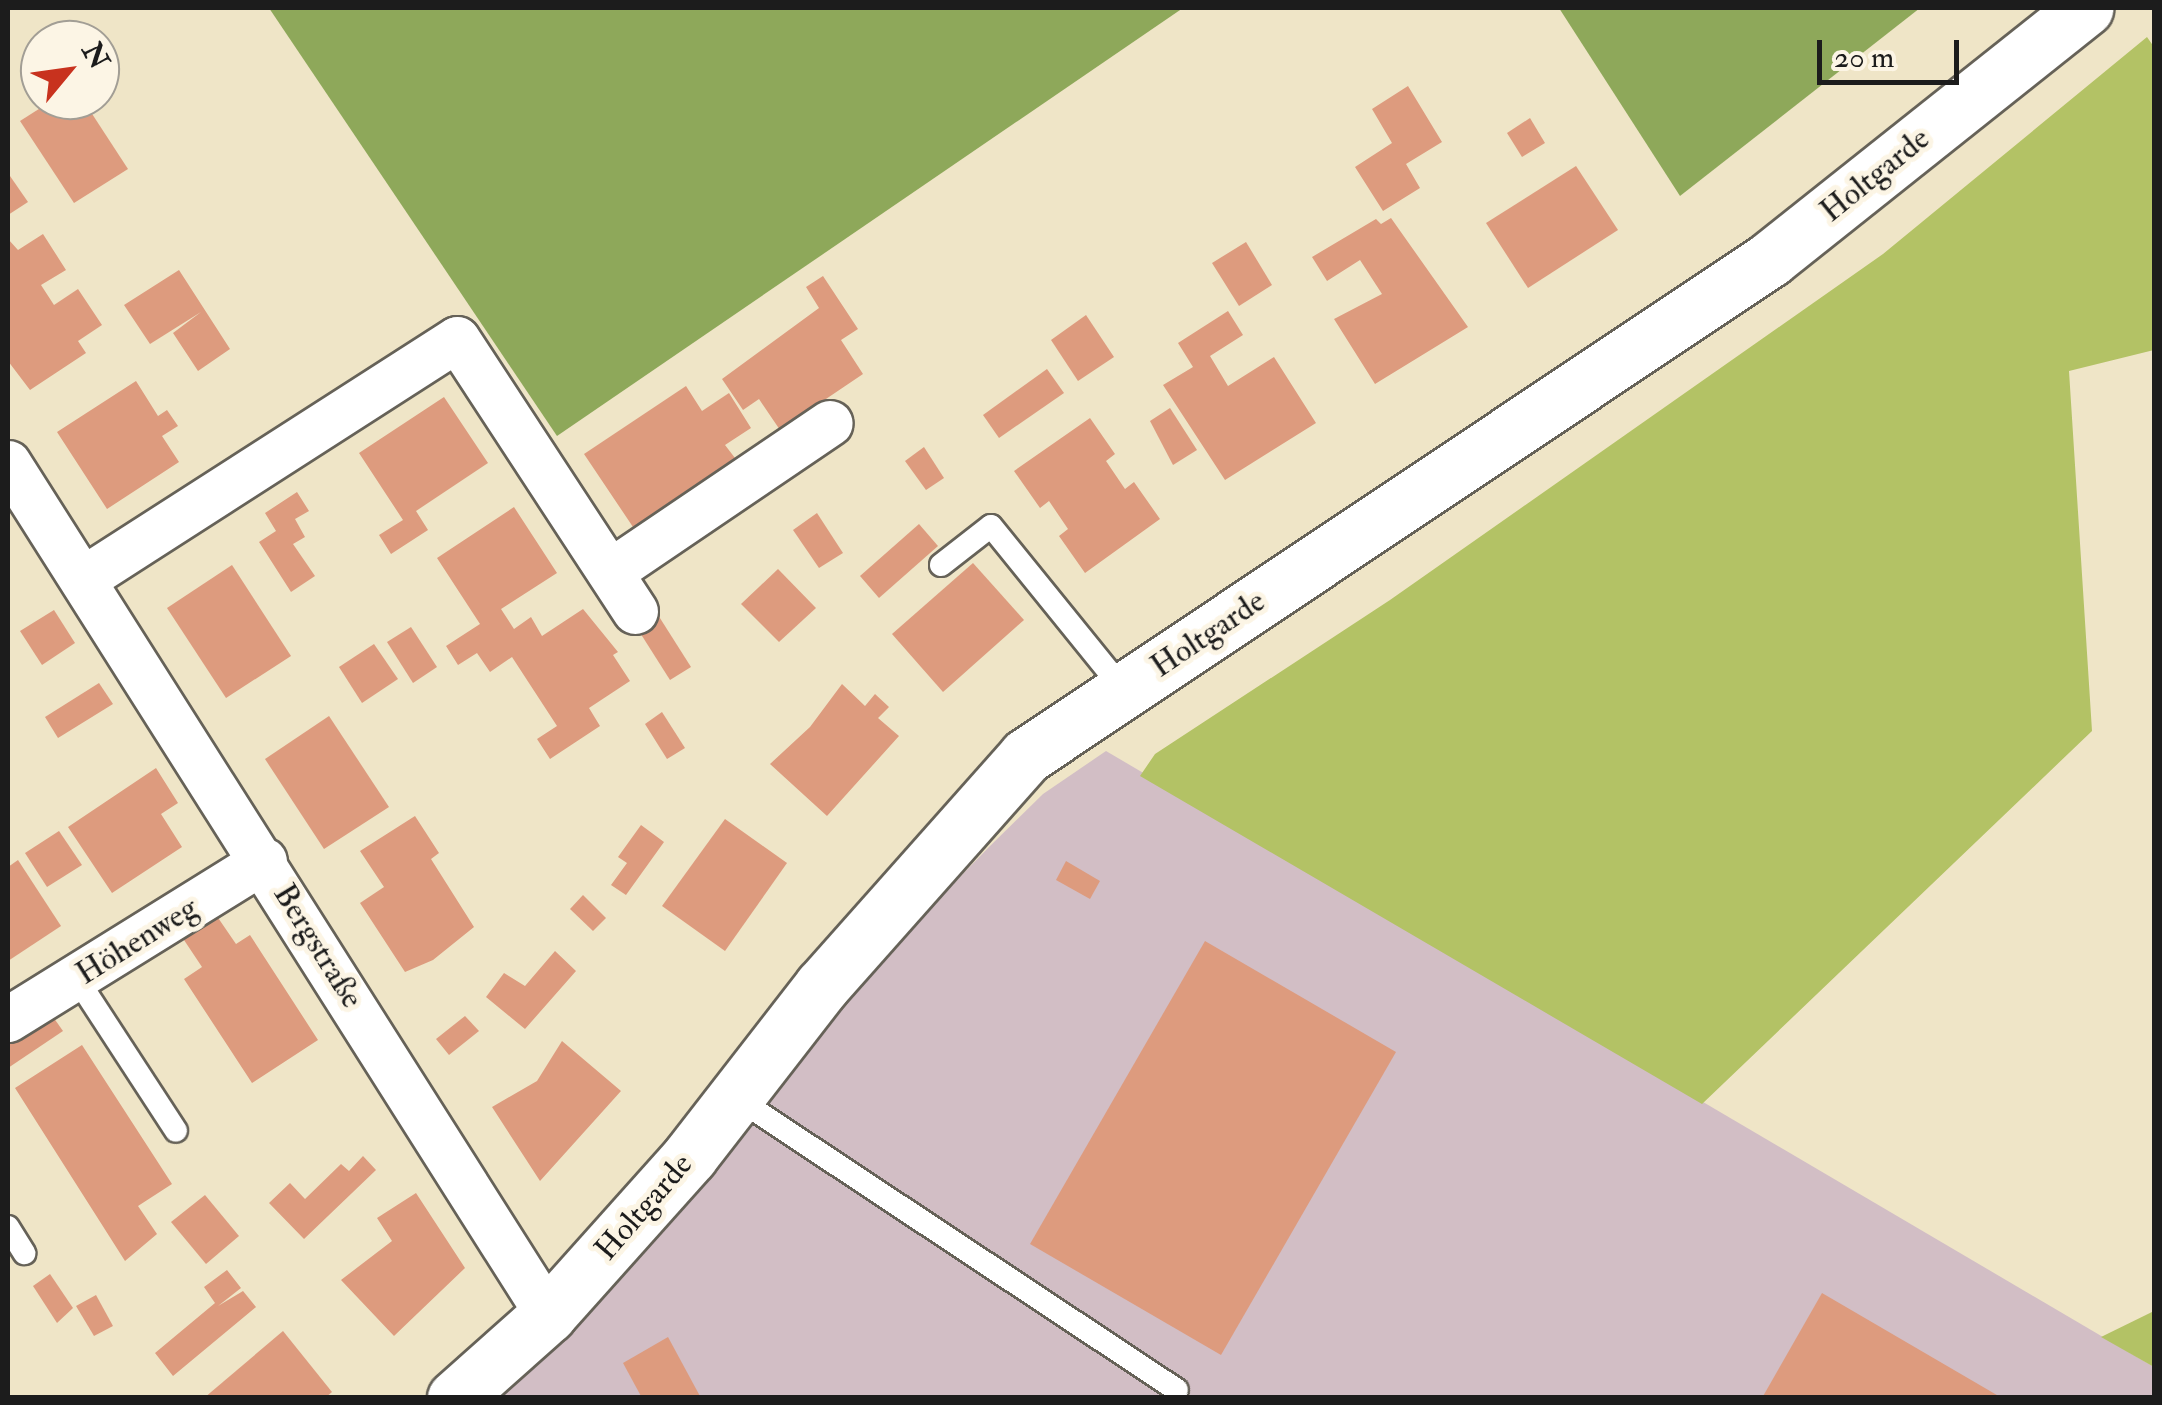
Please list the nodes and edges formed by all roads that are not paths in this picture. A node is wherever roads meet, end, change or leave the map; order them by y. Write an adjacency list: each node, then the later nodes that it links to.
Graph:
1 (2085, 8): 8 (street, Holtgarde)
2 (830, 423): 5 (street)
3 (8, 463): 6 (street, Bergstraße)
4 (941, 565): 8 (lane)
5 (611, 572): 6 (street); 7 (street)
6 (83, 579): 9 (street, Bergstraße)
7 (636, 611)
8 (1124, 690): 12 (street, Holtgarde)
9 (264, 860): 10 (street, Höhenweg); 16 (street, Bergstraße)
10 (77, 980): 11 (street, Höhenweg); 13 (lane)
11 (8, 1019)
12 (736, 1098): 16 (street, Holtgarde); 17 (lane)
13 (176, 1131)
14 (8, 1227): 15 (lane)
15 (24, 1253)
16 (548, 1316): 18 (street, Holtgarde)
17 (1177, 1390)
18 (455, 1398)

